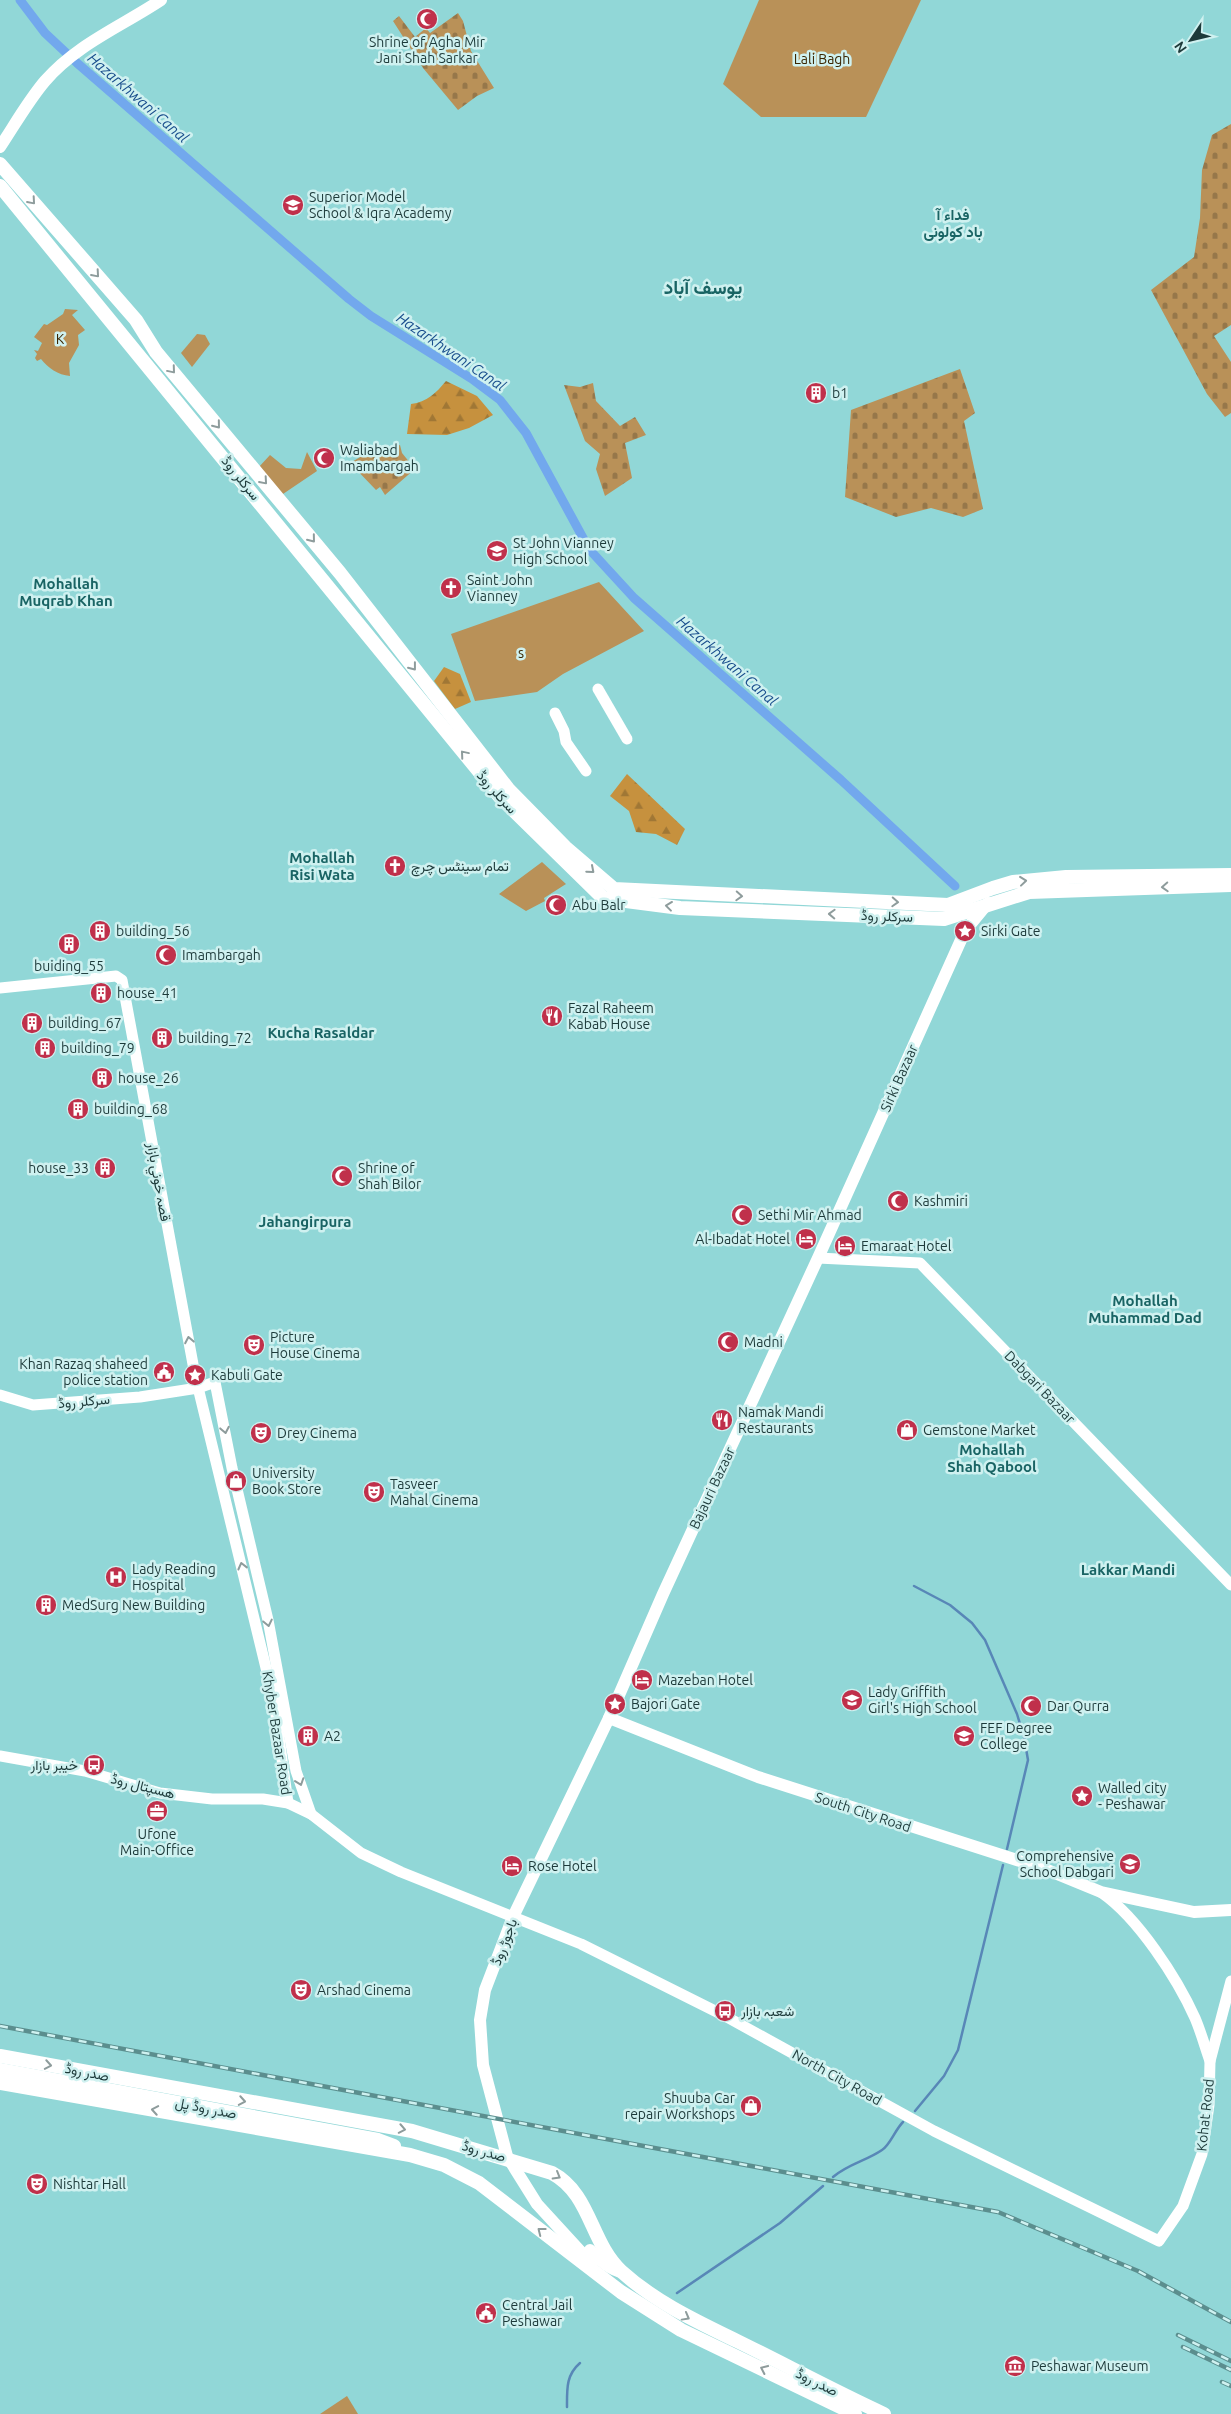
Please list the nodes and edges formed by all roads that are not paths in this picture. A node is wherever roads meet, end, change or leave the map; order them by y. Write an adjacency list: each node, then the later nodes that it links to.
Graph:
1 (161, 0): 2 (main road)
2 (0, 148)
3 (0, 164): 6 (main road, one-way to 6)
4 (0, 186): 5 (main road, سرکلر روڈ)
5 (43, 237): 6 (main road); 8 (main road, سرکلر روڈ)
6 (64, 237): 7 (main road, one-way to 7)
7 (281, 501): 8 (main road); 16 (main road, one-way to 16)
8 (268, 512): 16 (main road, سرکلر روڈ, one-way to 8)
9 (598, 689): 11 (street)
10 (555, 713): 12 (street)
11 (627, 739)
12 (586, 771)
13 (1231, 875): 14 (main road)
14 (1066, 884): 15 (main road, سرکلر روڈ, one-way to 14); 17 (main road, سرکلر روڈ)
15 (1231, 885)
16 (608, 894): 17 (main road, سرکلر روڈ)
17 (985, 898): 19 (main road, Sirki Bazaar)
18 (0, 988): 20 (street, قصہ خوني بازار, one-way to 18)
19 (818, 1258): 22 (street, Dabgari Bazaar); 25 (main road, Bajauri Bazaar)
20 (198, 1388): 21 (street, سرکلر روڈ); 23 (street, سرکلر روڈ, one-way to 23); 24 (street, Khyber Bazaar Road, one-way to 20)
21 (0, 1395)
22 (1231, 1585)
23 (260, 1590): 24 (street); 28 (street, one-way to 28)
24 (248, 1591): 27 (street, Khyber Bazaar Road)
25 (609, 1718): 29 (main road, South City Road); 31 (main road, باجوڑ روڈ)
26 (0, 1756): 27 (street, ھسپتال روڈ)
27 (288, 1803): 28 (street, Khyber Bazaar Road)
28 (311, 1814): 31 (street, Khyber Bazaar Road)
29 (1100, 1892): 30 (main road); 34 (street, South City Road)
30 (1231, 1910)
31 (513, 1917): 38 (main road, باجوڑ روڈ); 39 (street, North City Road)
32 (1231, 1981): 34 (street, Kohat Road)
33 (0, 2056): 40 (main road, صدر روڈ, one-way to 40)
34 (1210, 2061): 39 (street, Kohat Road)
35 (0, 2070): 37 (main road, صدر روڈ پل)
36 (0, 2083): 37 (main road, صدر روڈ, one-way to 36)
37 (410, 2155): 41 (main road, صدر روڈ, one-way to 37)
38 (519, 2179): 40 (main road, باجوڑ روڈ); 41 (main road, باجوڑ روڈ)
39 (1159, 2241)
40 (624, 2273): 43 (main road, صدر روڈ, one-way to 43)
41 (621, 2292): 42 (main road, صدر روڈ, one-way to 41)
42 (855, 2414)
43 (884, 2414)

